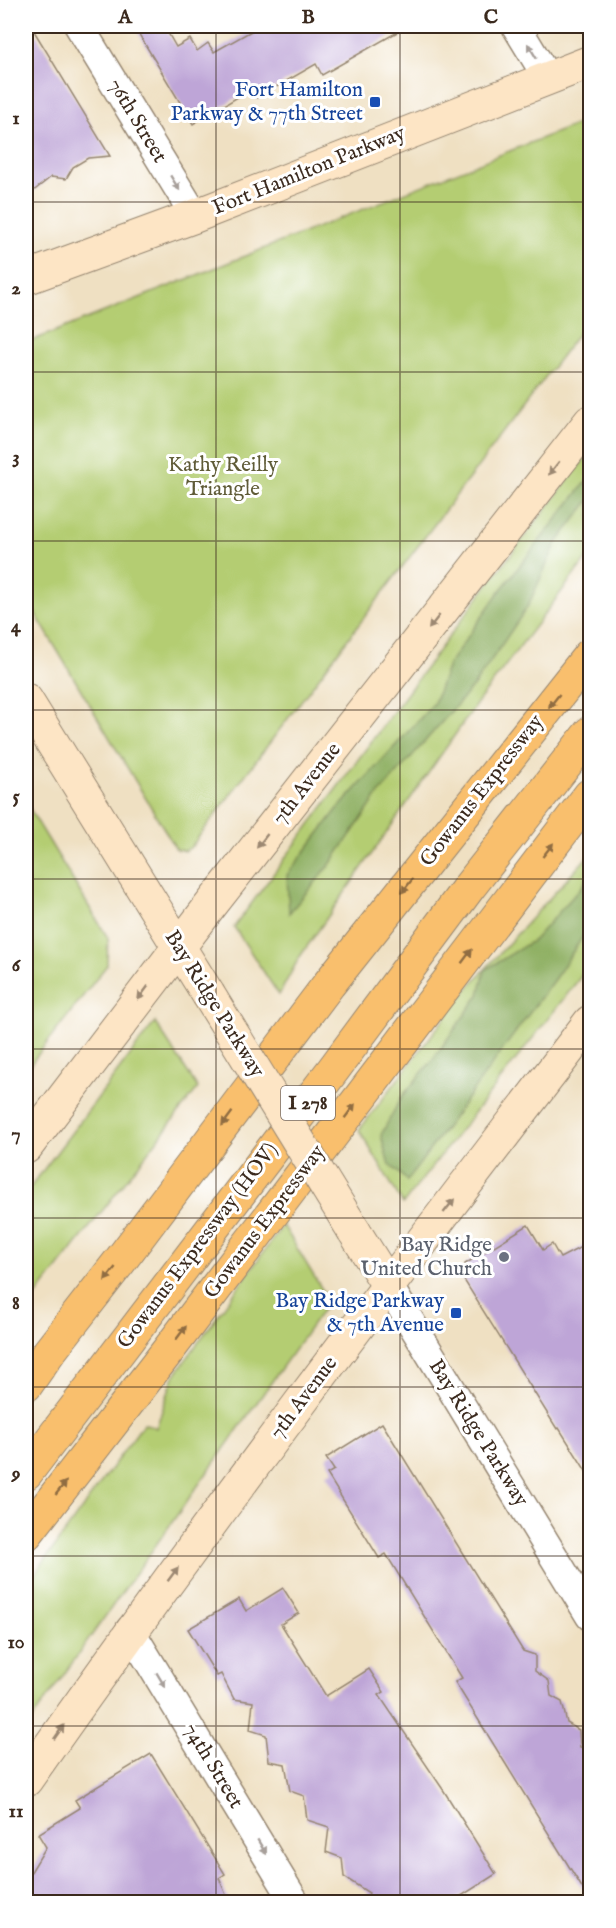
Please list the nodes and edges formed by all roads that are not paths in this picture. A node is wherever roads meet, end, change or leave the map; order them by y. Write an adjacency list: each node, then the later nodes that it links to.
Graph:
1 (78, 26): 5 (street, 76th Street, one-way to 5)
2 (516, 26): 4 (street, one-way to 2)
3 (591, 62): 4 (main road, Fort Hamilton Parkway)
4 (547, 77): 5 (main road, Fort Hamilton Parkway)
5 (195, 216): 6 (main road, Fort Hamilton Parkway)
6 (26, 278)
7 (591, 422): 12 (main road, 7th Avenue, one-way to 12)
8 (591, 655): 16 (highway, Gowanus Expressway / I 278, one-way to 16)
9 (26, 700): 12 (main road, Bay Ridge Parkway)
10 (591, 733): 19 (highway, Gowanus Expressway (HOV) / I 278)
11 (591, 795): 20 (highway, Gowanus Expressway / I 278, one-way to 11)
12 (179, 947): 14 (main road, 7th Avenue, one-way to 14); 15 (main road, Bay Ridge Parkway, bridge)
13 (591, 1022): 15 (main road, 7th Avenue, one-way to 13)
14 (26, 1147)
15 (388, 1285): 21 (street, Bay Ridge Parkway); 22 (main road, 7th Avenue, one-way to 15)
16 (49, 1352): 17 (highway); 18 (highway, Gowanus Expressway / I 278)
17 (26, 1379)
18 (26, 1385)
19 (26, 1473)
20 (26, 1534)
21 (591, 1616)
22 (130, 1630): 23 (main road, 7th Avenue, one-way to 22); 24 (street, 74th Street, one-way to 24)
23 (26, 1780)
24 (295, 1902)

